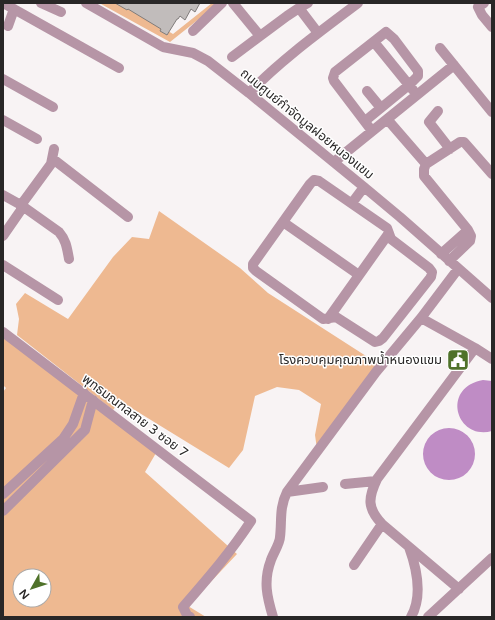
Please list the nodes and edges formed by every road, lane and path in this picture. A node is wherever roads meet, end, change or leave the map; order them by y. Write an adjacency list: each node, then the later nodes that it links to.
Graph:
1 (42, 3): 9 (street)
2 (86, 3): 23 (street, ถนนศูนย์กำจัดมูลฝอยหนองแขม)
3 (222, 3): 12 (street)
4 (233, 3): 14 (street)
5 (358, 3): 13 (street)
6 (484, 3): 11 (street)
7 (9, 5): 10 (street); 19 (street)
8 (304, 6): 13 (street); 14 (street)
9 (61, 12)
10 (8, 26)
11 (492, 27)
12 (193, 31)
13 (318, 33): 23 (street)
14 (260, 36): 17 (street)
15 (374, 42): 21 (street); 21 (street); 31 (street)
16 (440, 48): 18 (street)
17 (232, 57)
18 (454, 65): 24 (street); 28 (street)
19 (119, 68)
20 (3, 79): 25 (street)
21 (409, 85): 24 (street); 26 (street)
22 (367, 91): 26 (street)
23 (249, 92): 37 (street, ถนนศูนย์กำจัดมูลฝอยหนองแขม)
24 (417, 95): 29 (street)
25 (53, 107)
26 (381, 108): 31 (street)
27 (438, 111): 35 (street)
28 (492, 112)
29 (387, 119): 32 (street); 38 (street)
30 (3, 120): 33 (street)
31 (365, 122): 32 (street)
32 (372, 131): 37 (street)
33 (37, 139)
34 (54, 148): 36 (street)
35 (450, 149): 38 (street); 39 (street)
36 (53, 159): 43 (street); 44 (street)
37 (334, 162): 40 (street, ถนนศูนย์กำจัดมูลฝอยหนองแขม)
38 (426, 164): 46 (street)
39 (492, 174)
40 (364, 187): 42 (street); 49 (street, ถนนศูนย์กำจัดมูลฝอยหนองแขม)
41 (3, 195): 43 (street)
42 (352, 203): 45 (street); 47 (street)
43 (21, 205): 48 (street); 50 (street)
44 (128, 217)
45 (283, 222): 54 (street); 58 (street)
46 (468, 230): 49 (street); 51 (street)
47 (389, 233): 54 (street); 58 (street)
48 (3, 236)
49 (441, 254): 51 (street, ถนนศูนย์กำจัดมูลฝอยหนองแขม)
50 (69, 259)
51 (449, 261): 53 (street, ถนนศูนย์กำจัดมูลฝอยหนองแขม)
52 (3, 265): 56 (street)
53 (458, 269): 55 (street, ถนนศูนย์กำจัดมูลฝอยหนองแขม); 57 (street)
54 (359, 275): 58 (street)
55 (492, 298)
56 (58, 300)
57 (421, 318): 60 (street); 67 (street)
58 (328, 319)
59 (3, 332): 62 (street, พุทธมณฑลสาย 3 ซอย 7)
60 (475, 348): 61 (street); 64 (street)
61 (492, 359)
62 (84, 393): 63 (street, พุทธมณฑลสาย 3 ซอย 7); 68 (street)
63 (92, 400): 69 (street); 75 (street, พุทธมณฑลสาย 3 ซอย 7)
64 (376, 480): 65 (street); 70 (street)
65 (345, 484)
66 (323, 487): 67 (street)
67 (287, 492): 76 (street)
68 (3, 494)
69 (3, 510)
70 (382, 524): 71 (street); 73 (street)
71 (410, 547): 74 (street); 77 (street)
72 (492, 558): 74 (street)
73 (354, 565)
74 (459, 589): 78 (street)
75 (190, 617)
76 (273, 617)
77 (410, 617)
78 (428, 617)

